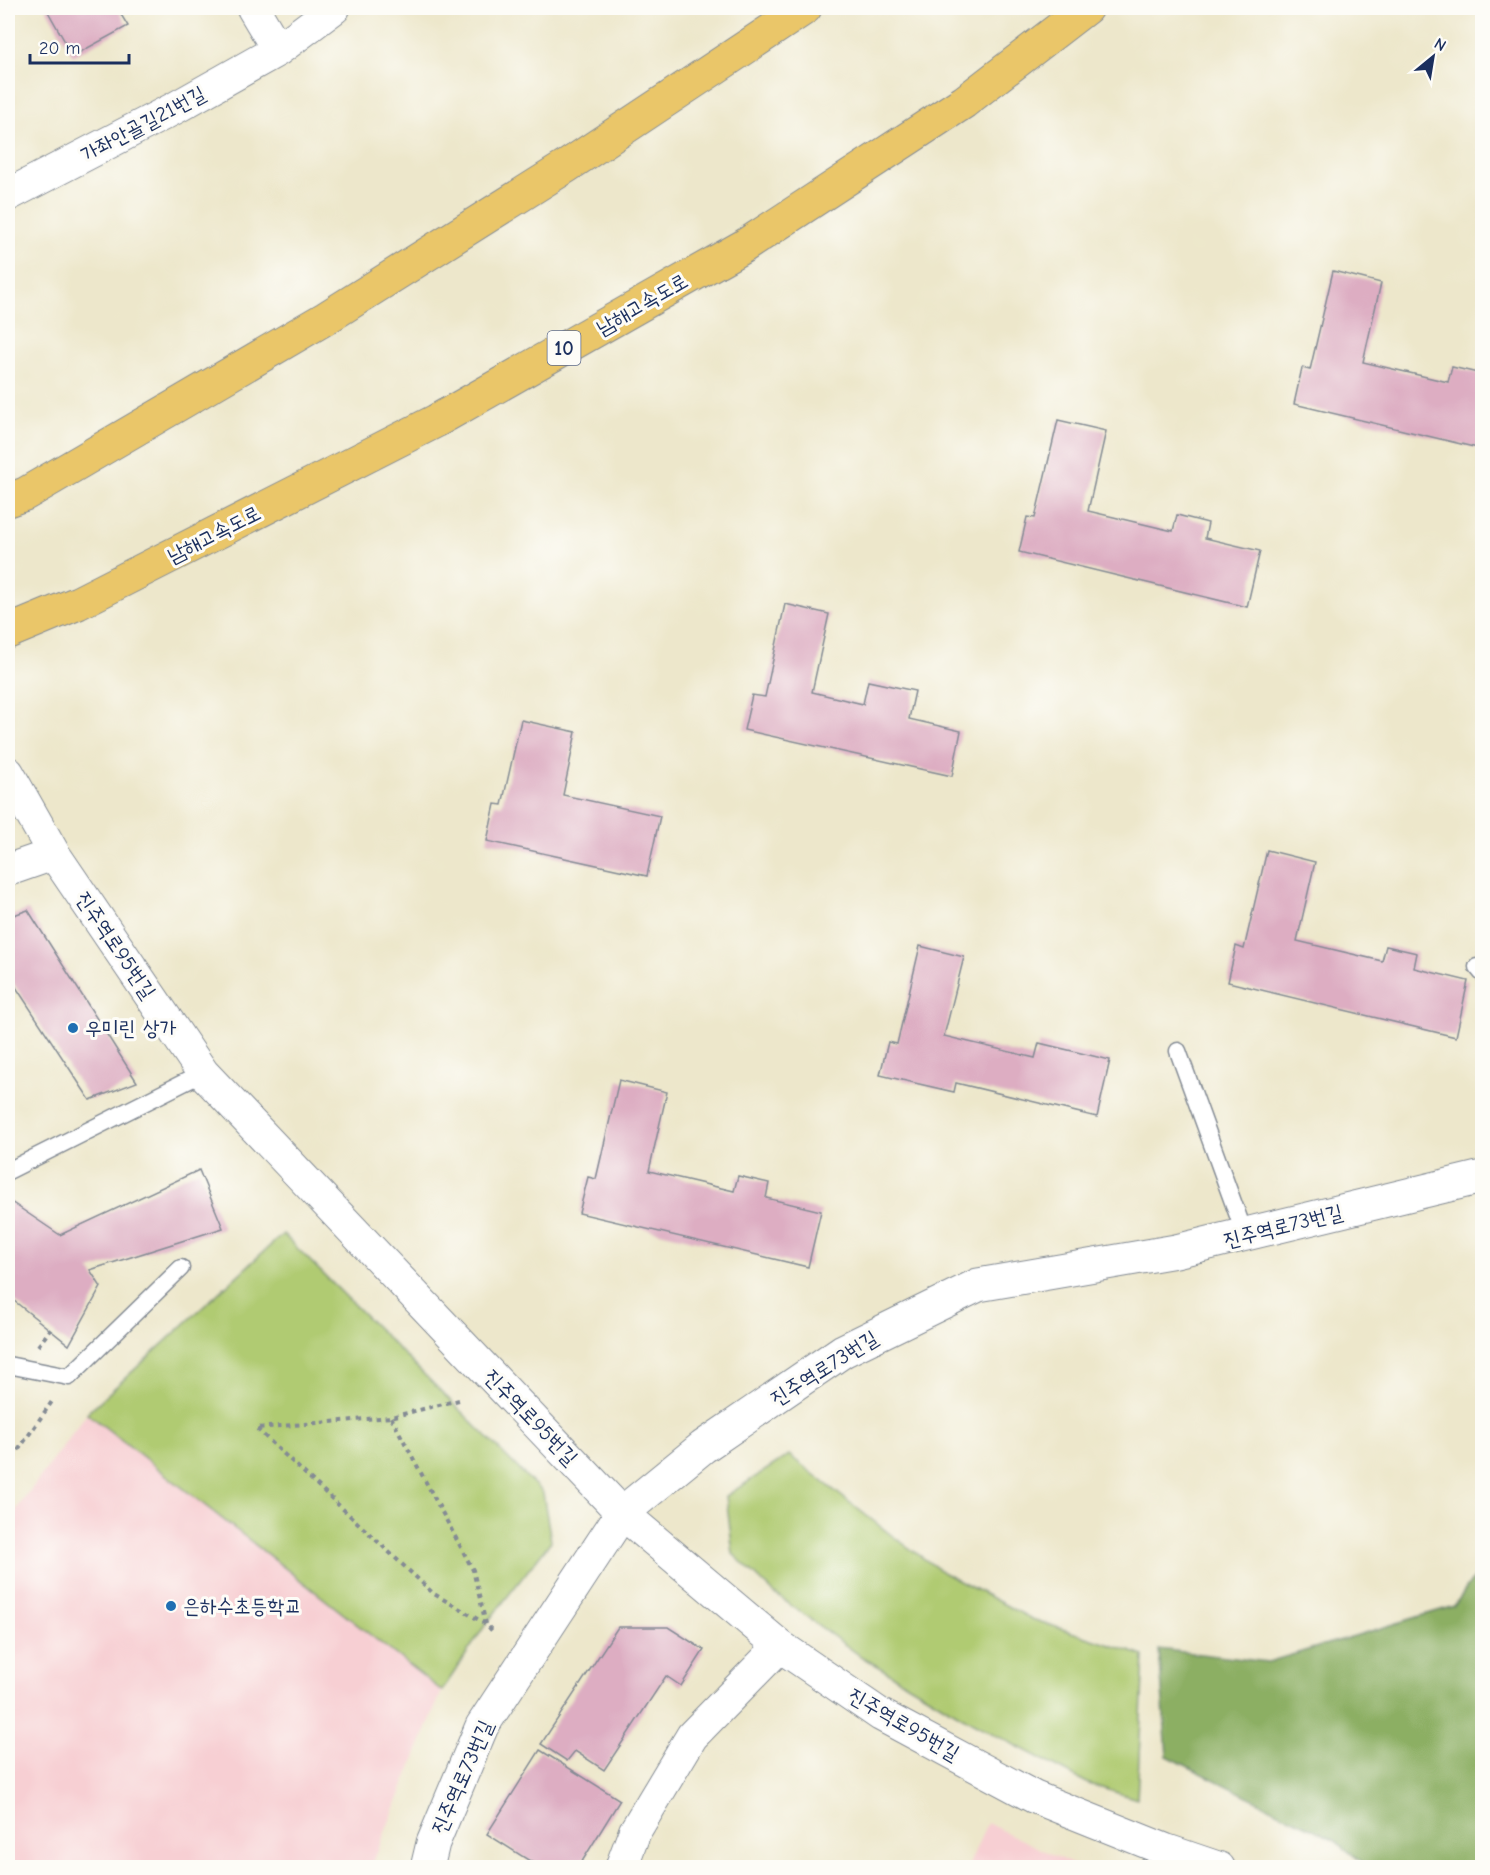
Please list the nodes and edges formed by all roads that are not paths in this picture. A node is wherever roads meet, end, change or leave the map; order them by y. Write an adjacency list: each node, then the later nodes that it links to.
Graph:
1 (253, 8): 5 (street)
2 (334, 8): 5 (street, 가좌안골길21번길)
3 (805, 8): 7 (highway)
4 (1086, 8): 8 (highway, 남해고속도로 / 10)
5 (278, 50): 6 (street, 가좌안골길21번길)
6 (9, 190)
7 (8, 500)
8 (8, 632)
9 (8, 773): 10 (street, 진주역로95번길)
10 (54, 854): 11 (street); 13 (street, 진주역로95번길)
11 (8, 870)
12 (1178, 1051): 16 (lane)
13 (203, 1073): 14 (lane); 19 (street, 진주역로95번길)
14 (8, 1171)
15 (1482, 1177): 16 (street, 진주역로73번길)
16 (1245, 1235): 19 (street, 진주역로73번길)
17 (181, 1268): 18 (lane)
18 (8, 1365)
19 (622, 1513): 20 (street, 진주역로95번길); 21 (street, 진주역로73번길)
20 (780, 1647): 22 (street); 23 (street, 진주역로95번길)
21 (427, 1868)
22 (621, 1868)
23 (1219, 1868)

